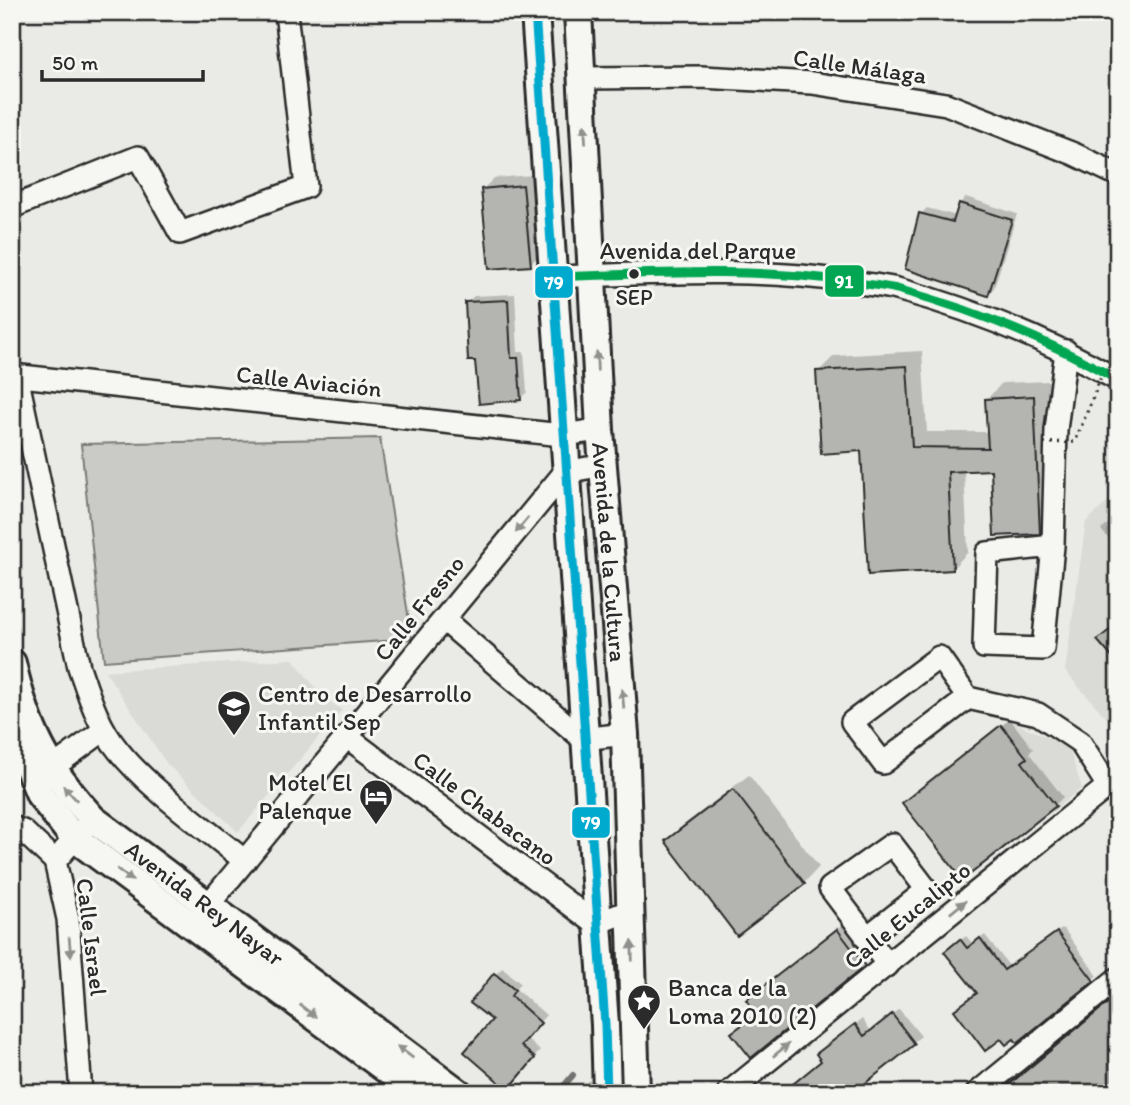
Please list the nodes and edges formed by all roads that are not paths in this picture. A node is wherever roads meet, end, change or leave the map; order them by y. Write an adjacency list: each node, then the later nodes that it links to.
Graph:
1 (286, 12): 6 (street)
2 (535, 12): 8 (main road, Avenida de la Cultura)
3 (578, 12): 4 (main road, Avenida de la Cultura)
4 (582, 78): 5 (street, Calle Málaga); 7 (main road, Avenida de la Cultura, one-way to 4)
5 (1118, 175)
6 (12, 207)
7 (594, 276): 8 (street, Avenida del Parque); 9 (street, Avenida del Parque); 12 (main road, Avenida de la Cultura, one-way to 7)
8 (552, 277): 13 (main road, Avenida de la Cultura)
9 (1066, 351): 11 (street, Avenida del Parque); 16 (street)
10 (15, 375): 13 (street, Calle Aviación); 21 (street)
11 (1110, 376)
12 (600, 430): 13 (street, Calle Aviación); 14 (main road, Avenida de la Cultura)
13 (562, 435): 15 (main road, Avenida de la Cultura)
14 (604, 465): 15 (street); 22 (main road, Avenida de la Cultura, one-way to 14)
15 (565, 472): 17 (street, Calle Fresno, one-way to 17); 24 (main road, Avenida de la Cultura)
16 (1053, 546): 16 (street)
17 (444, 620): 23 (street, Calle Fresno); 24 (street)
18 (12, 663): 25 (main road, Avenida Rey Nayar)
19 (968, 698): 19 (street); 26 (street)
20 (12, 728): 29 (main road, Avenida Rey Nayar)
21 (104, 730): 25 (street); 31 (street)
22 (625, 734): 24 (street); 33 (main road, Avenida de la Cultura)
23 (347, 737): 31 (street, Calle Fresno); 34 (street, Calle Chabacano)
24 (583, 739): 34 (main road, Avenida de la Cultura)
25 (52, 768): 27 (main road, Avenida Rey Nayar, one-way to 25)
26 (1113, 782): 37 (street, Calle Eucalipto, one-way to 26)
27 (93, 819): 29 (street, Calle Israel); 32 (main road, Avenida Rey Nayar)
28 (12, 827): 30 (street)
29 (73, 837): 30 (street, Calle Israel); 35 (main road, Avenida Rey Nayar, one-way to 35)
30 (55, 861): 39 (street, Calle Israel, one-way to 39)
31 (244, 861): 32 (street, Calle Fresno)
32 (209, 905): 35 (street, Calle Fresno); 41 (main road, Avenida Rey Nayar, one-way to 32)
33 (631, 910): 34 (street); 43 (main road, Avenida de la Cultura, one-way to 33)
34 (596, 924): 42 (main road, Avenida de la Cultura)
35 (192, 925): 40 (main road, Avenida Rey Nayar, one-way to 40)
36 (866, 938): 36 (street); 37 (street)
37 (888, 965): 44 (street, Calle Eucalipto, one-way to 37)
38 (1118, 978): 45 (street)
39 (81, 1093)
40 (418, 1093)
41 (459, 1093)
42 (607, 1093)
43 (636, 1093)
44 (728, 1093)
45 (977, 1093)

